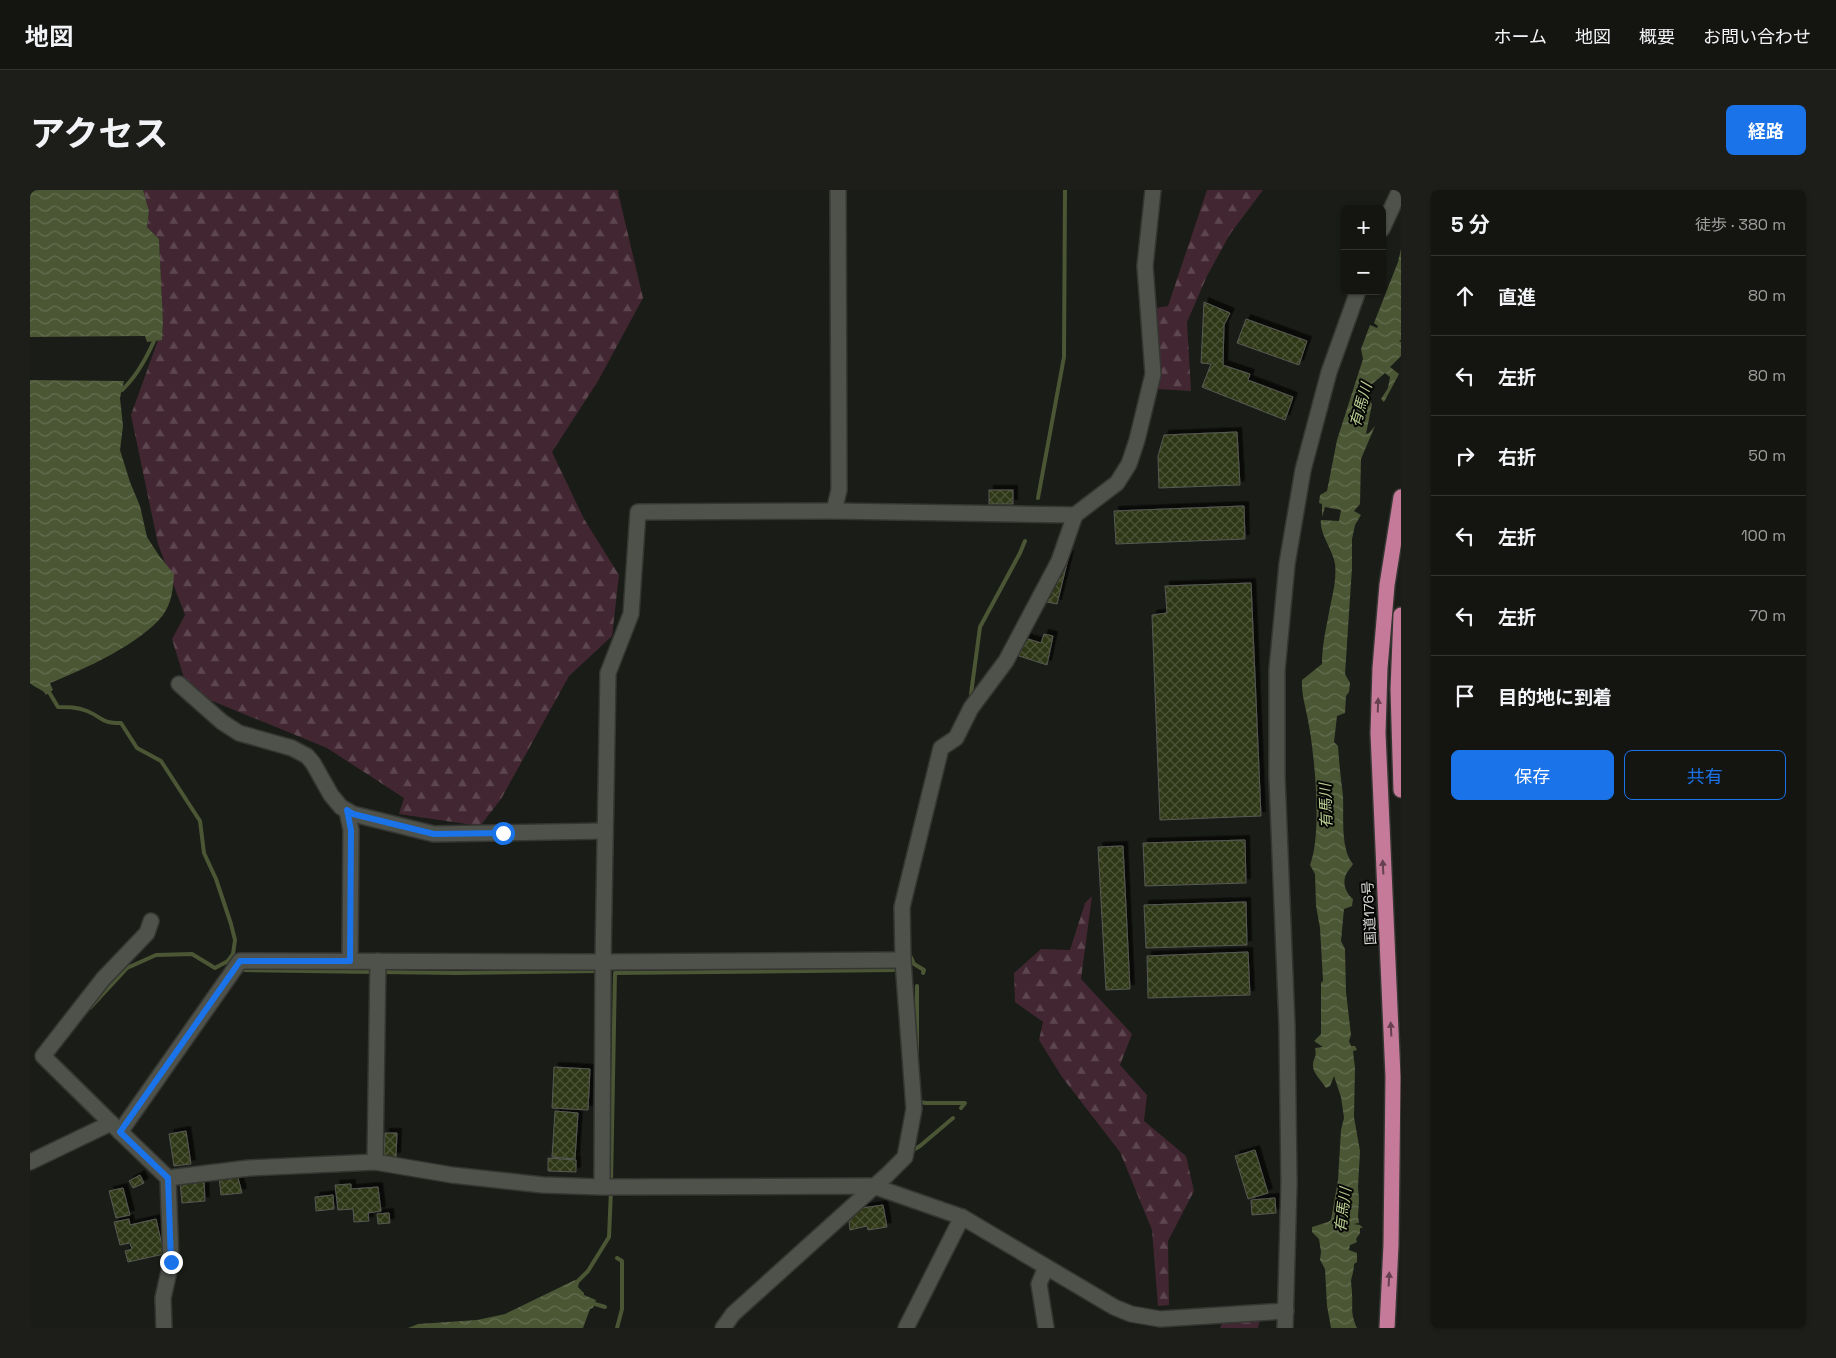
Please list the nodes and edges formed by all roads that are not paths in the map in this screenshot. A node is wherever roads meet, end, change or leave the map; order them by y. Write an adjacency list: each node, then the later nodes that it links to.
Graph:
1 (838, 190): 7 (street)
2 (1153, 190): 8 (street)
3 (1400, 190): 4 (street)
4 (1386, 220)
5 (1357, 295): 27 (street)
6 (1401, 497): 33 (highway, 国道176号, one-way to 6)
7 (834, 511): 8 (street); 13 (street)
8 (1075, 515): 18 (street)
9 (1401, 615): 11 (highway)
10 (179, 684): 12 (street)
11 (1401, 790)
12 (347, 810): 13 (street); 15 (street)
13 (605, 831): 17 (street)
14 (151, 922): 19 (street)
15 (350, 961): 16 (street); 19 (street)
16 (378, 961): 17 (street); 21 (street)
17 (602, 962): 18 (street); 24 (street)
18 (904, 963): 23 (street)
19 (116, 1127): 20 (street); 22 (street)
20 (30, 1162)
21 (375, 1162): 22 (street); 24 (street)
22 (168, 1178): 28 (street)
23 (873, 1186): 24 (street); 25 (street); 29 (street)
24 (602, 1187)
25 (962, 1217): 26 (street); 30 (street)
26 (1046, 1267): 27 (street); 31 (street)
27 (1286, 1311): 32 (street)
28 (164, 1328)
29 (723, 1328)
30 (906, 1328)
31 (1046, 1328)
32 (1285, 1328)
33 (1387, 1328)

